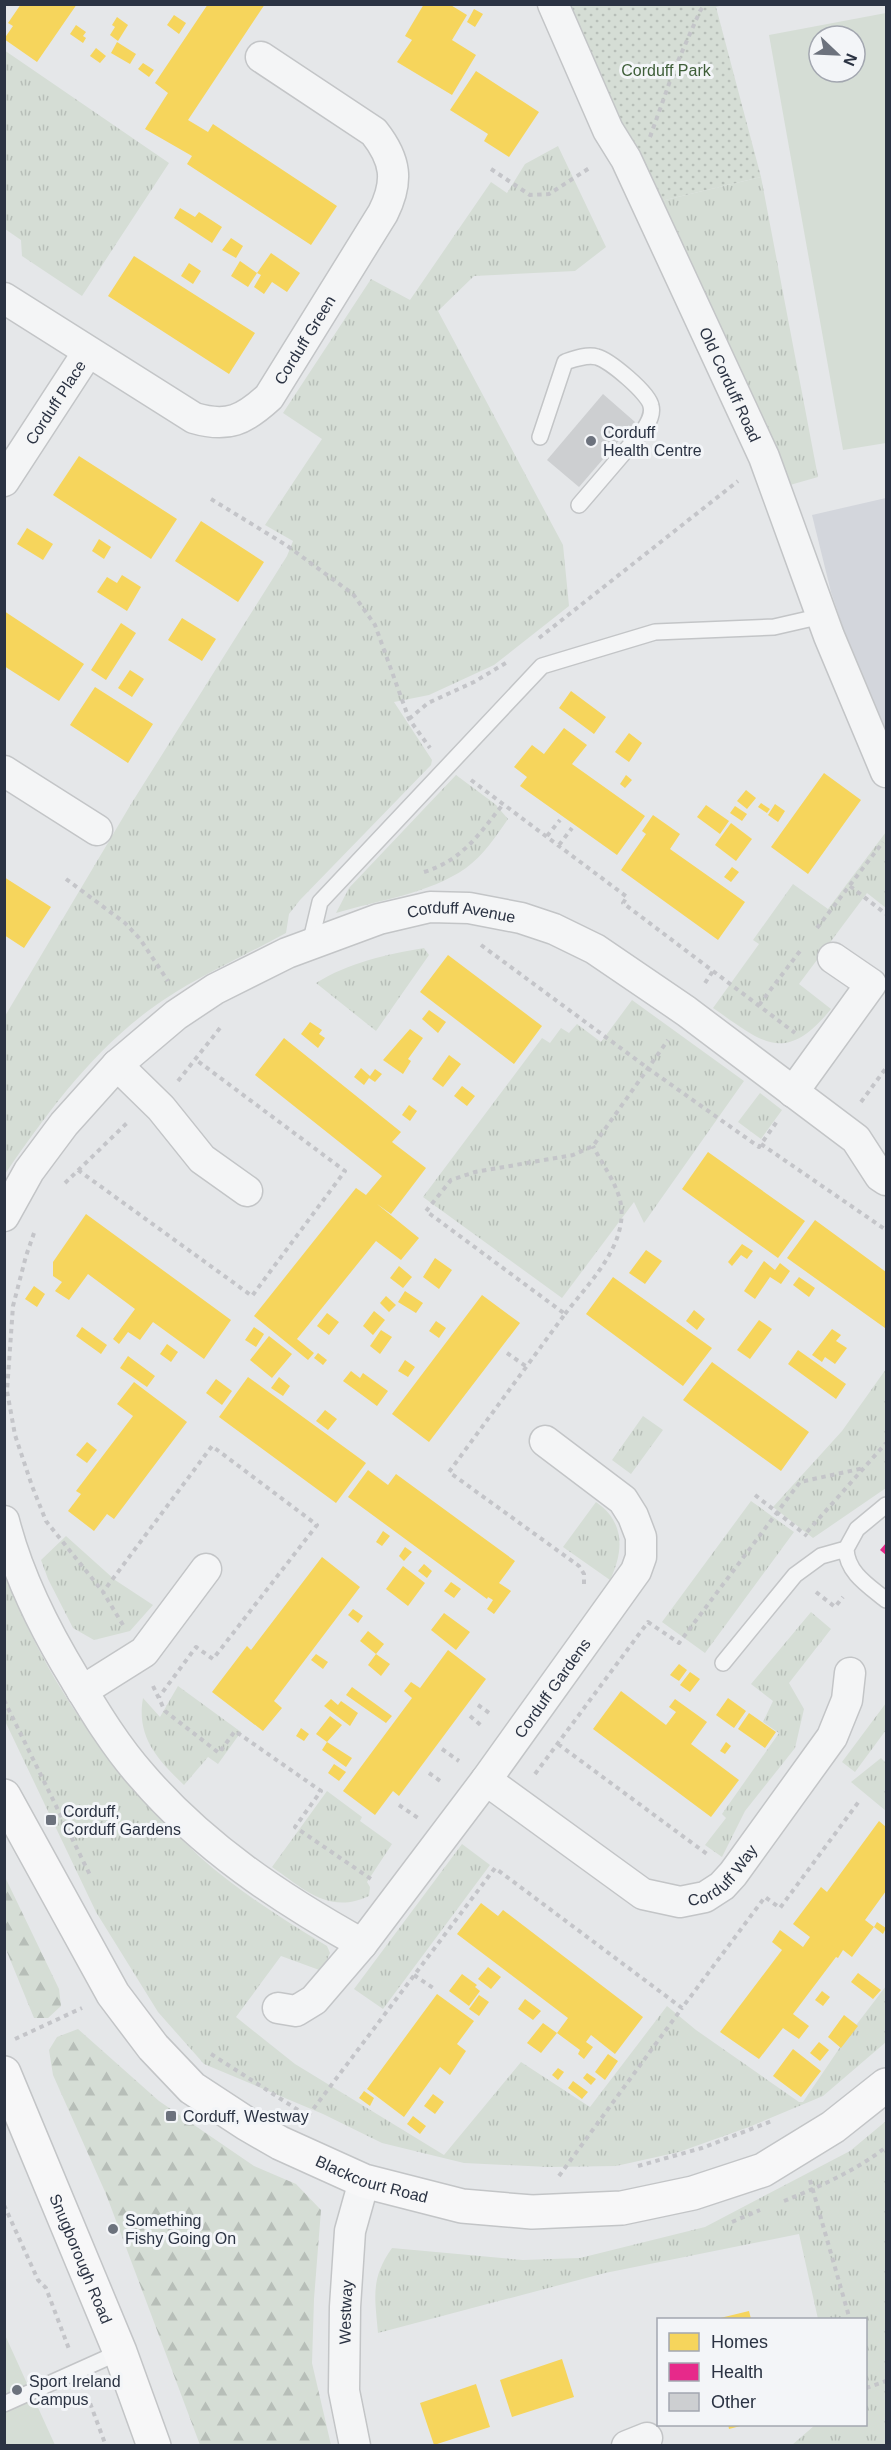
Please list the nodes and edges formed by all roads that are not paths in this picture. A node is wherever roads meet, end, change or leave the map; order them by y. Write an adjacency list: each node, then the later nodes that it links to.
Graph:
1 (554, 4): 8 (street, Old Corduff Road)
2 (261, 57): 4 (street, Corduff Green)
3 (4, 298): 4 (street, Corduff Green)
4 (88, 352): 6 (street, Corduff Place)
5 (540, 436): 7 (lane)
6 (4, 482)
7 (579, 505)
8 (822, 616): 10 (street, Old Corduff Road); 12 (lane)
9 (4, 771): 11 (street)
10 (886, 772)
11 (97, 830)
12 (310, 944): 14 (street, Corduff Avenue); 15 (street, Corduff Avenue)
13 (833, 958): 15 (street)
14 (117, 1065): 17 (street); 18 (street, Corduff Avenue)
15 (795, 1094): 16 (street, Corduff Avenue)
16 (886, 1180)
17 (247, 1191)
18 (4, 1216)
19 (545, 1441): 28 (street, Corduff Gardens)
20 (886, 1505): 22 (lane)
21 (4, 1521): 27 (street)
22 (846, 1548): 24 (lane); 25 (lane)
23 (206, 1569): 27 (street)
24 (886, 1600)
25 (723, 1663)
26 (850, 1673): 28 (street, Corduff Way)
27 (82, 1691): 30 (street)
28 (486, 1780): 30 (street, Corduff Gardens)
29 (4, 1796): 34 (street, Blackcourt Road)
30 (362, 1944): 31 (street, Corduff Gardens)
31 (278, 2008)
32 (4, 2073): 35 (street, Snugborough Road)
33 (886, 2085): 34 (street, Blackcourt Road)
34 (364, 2181): 38 (street, Westway)
35 (120, 2352): 36 (lane); 37 (street, Snugborough Road)
36 (4, 2404)
37 (154, 2445)
38 (355, 2445)

